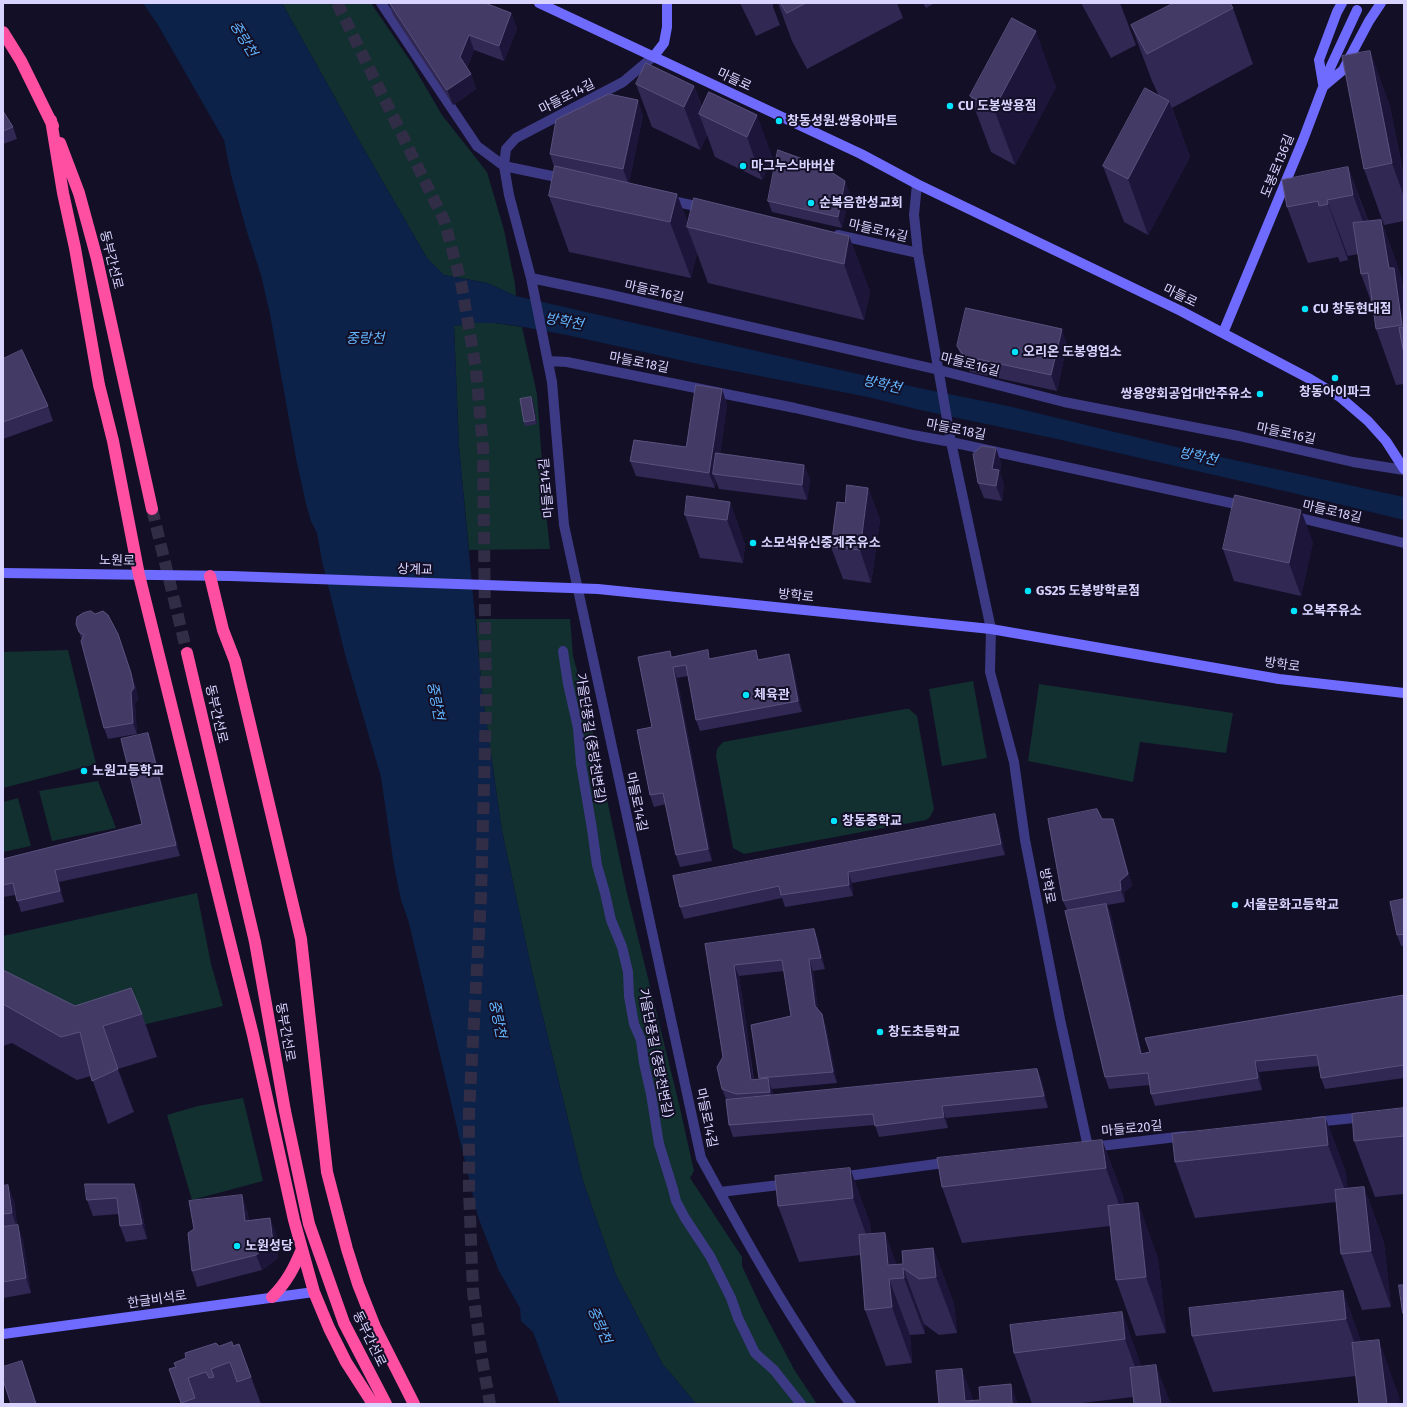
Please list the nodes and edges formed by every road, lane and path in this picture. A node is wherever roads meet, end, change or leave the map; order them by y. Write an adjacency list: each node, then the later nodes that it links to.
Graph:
1 (381, 3): 11 (street)
2 (539, 3): 8 (main road, 마들로)
3 (667, 3): 8 (main road)
4 (1342, 3): 9 (main road)
5 (1381, 3): 9 (main road)
6 (1356, 10): 9 (main road, 도봉로136길)
7 (3, 32): 10 (highway, 동부간선로)
8 (654, 56): 11 (street, 마들로14길); 13 (main road, 마들로)
9 (1324, 86): 19 (main road, 도봉로136길)
10 (51, 120): 24 (highway, 동부간선로); 29 (highway)
11 (504, 166): 12 (street); 18 (street, 마들로14길)
12 (579, 182)
13 (917, 184): 17 (street); 19 (main road, 마들로)
14 (657, 198): 15 (street)
15 (718, 210)
16 (826, 233): 17 (street, 마들로14길)
17 (918, 253): 21 (street)
18 (532, 282): 20 (street, 마들로14길); 21 (street, 마들로16길)
19 (1223, 333): 23 (main road, 마들로)
20 (548, 361): 22 (street, 마들로18길); 44 (street, 마들로14길)
21 (939, 374): 22 (street, 방학로); 23 (street, 마들로16길)
22 (951, 442): 25 (street, 마들로18길); 33 (street, 방학로)
23 (1404, 469)
24 (152, 509)
25 (1259, 509)
26 (1281, 514): 27 (street, 마들로18길)
27 (1404, 543)
28 (3, 573): 29 (main road, 노원로)
29 (139, 575): 30 (main road, 노원로); 45 (highway)
30 (210, 576): 31 (main road, 노원로); 51 (highway)
31 (231, 576): 32 (main road, 상계교)
32 (598, 589): 33 (main road, 방학로)
33 (991, 629): 36 (main road, 방학로); 40 (street, 방학로)
34 (563, 651): 52 (street, 가을단풍길 (중랑천변길))
35 (187, 654): 50 (highway, 동부간선로)
36 (1404, 693)
37 (1376, 1115): 38 (street)
38 (1308, 1123)
39 (1198, 1135): 40 (street, 마들로20길)
40 (1084, 1147)
41 (962, 1161): 42 (street)
42 (829, 1178)
43 (798, 1182): 44 (street)
44 (720, 1192): 53 (street, 마들로14길)
45 (302, 1249): 46 (highway); 47 (highway)
46 (314, 1292): 47 (main road, 한글비석로); 49 (highway)
47 (272, 1297): 48 (main road, 한글비석로)
48 (3, 1334)
49 (373, 1404)
50 (386, 1404)
51 (414, 1404)
52 (801, 1404)
53 (851, 1404)

